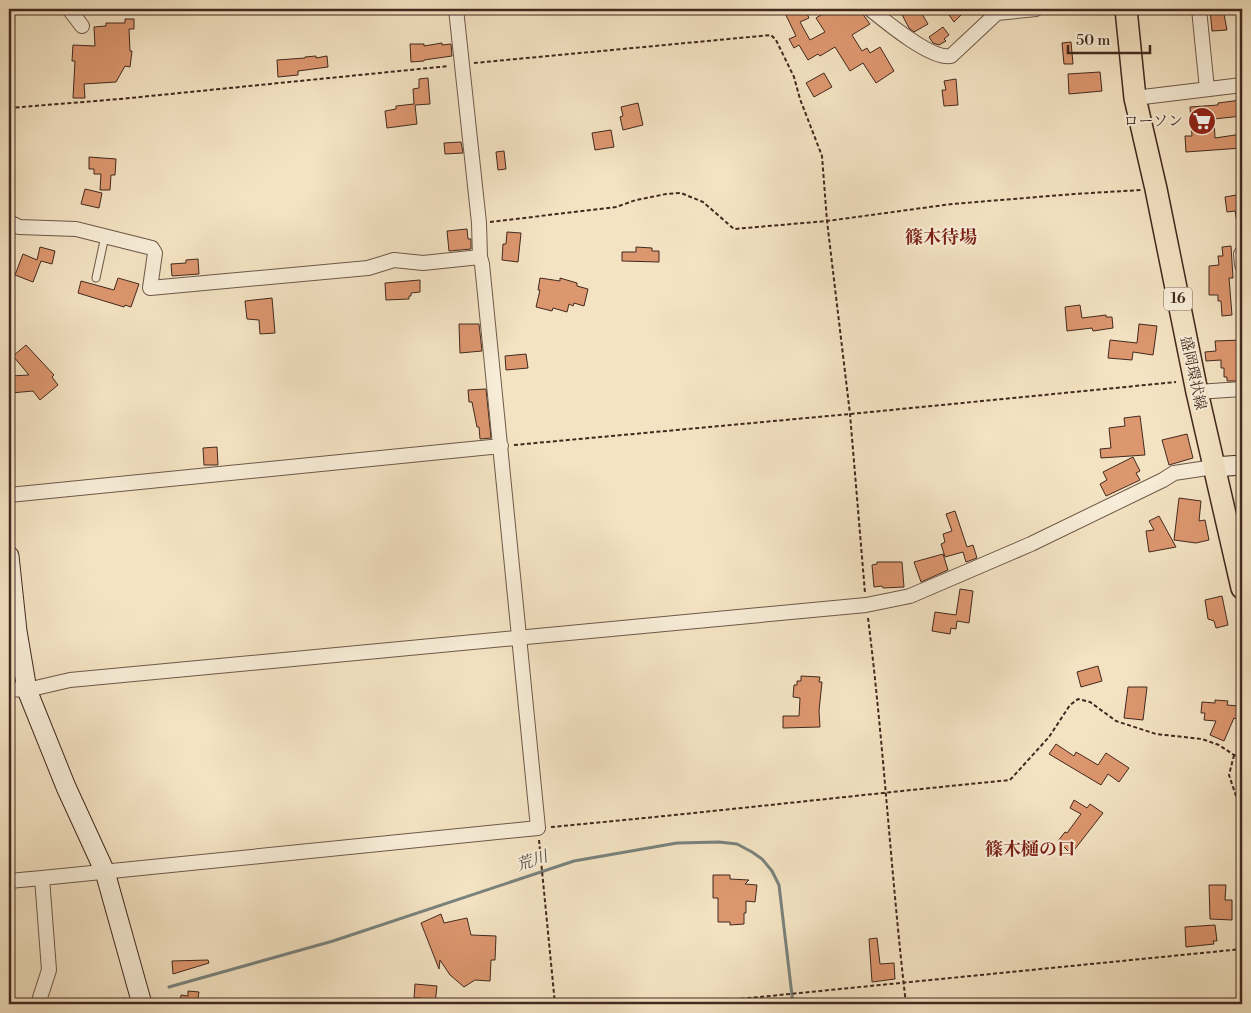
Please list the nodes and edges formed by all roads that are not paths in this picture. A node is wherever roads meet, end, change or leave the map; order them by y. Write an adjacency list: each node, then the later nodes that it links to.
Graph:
1 (70, 9): 7 (street)
2 (456, 9): 14 (street)
3 (870, 9): 4 (street)
4 (1036, 9)
5 (1126, 9): 10 (main road, 盛岡環状線 / 16)
6 (1198, 9): 9 (street)
7 (82, 26)
8 (1242, 85): 9 (street)
9 (1207, 89): 10 (street)
10 (1135, 98): 18 (main road, 盛岡環状線 / 16)
11 (9, 222): 12 (street)
12 (105, 236): 14 (street); 16 (lane)
13 (1242, 254): 15 (street)
14 (480, 257): 19 (street)
15 (1242, 265)
16 (96, 278)
17 (1242, 389): 18 (street)
18 (1197, 392): 21 (main road, 盛岡環状線 / 16)
19 (501, 446): 22 (street); 25 (street)
20 (1242, 465): 21 (street)
21 (1214, 467): 24 (main road, 盛岡環状線 / 16); 25 (street)
22 (9, 495)
23 (9, 556): 27 (street)
24 (1242, 588)
25 (519, 637): 27 (street); 28 (street)
26 (9, 689): 27 (street)
27 (28, 690): 28 (street)
28 (105, 872): 29 (street); 32 (street)
29 (42, 878): 30 (street); 31 (street)
30 (9, 881)
31 (38, 1004)
32 (142, 1004)

